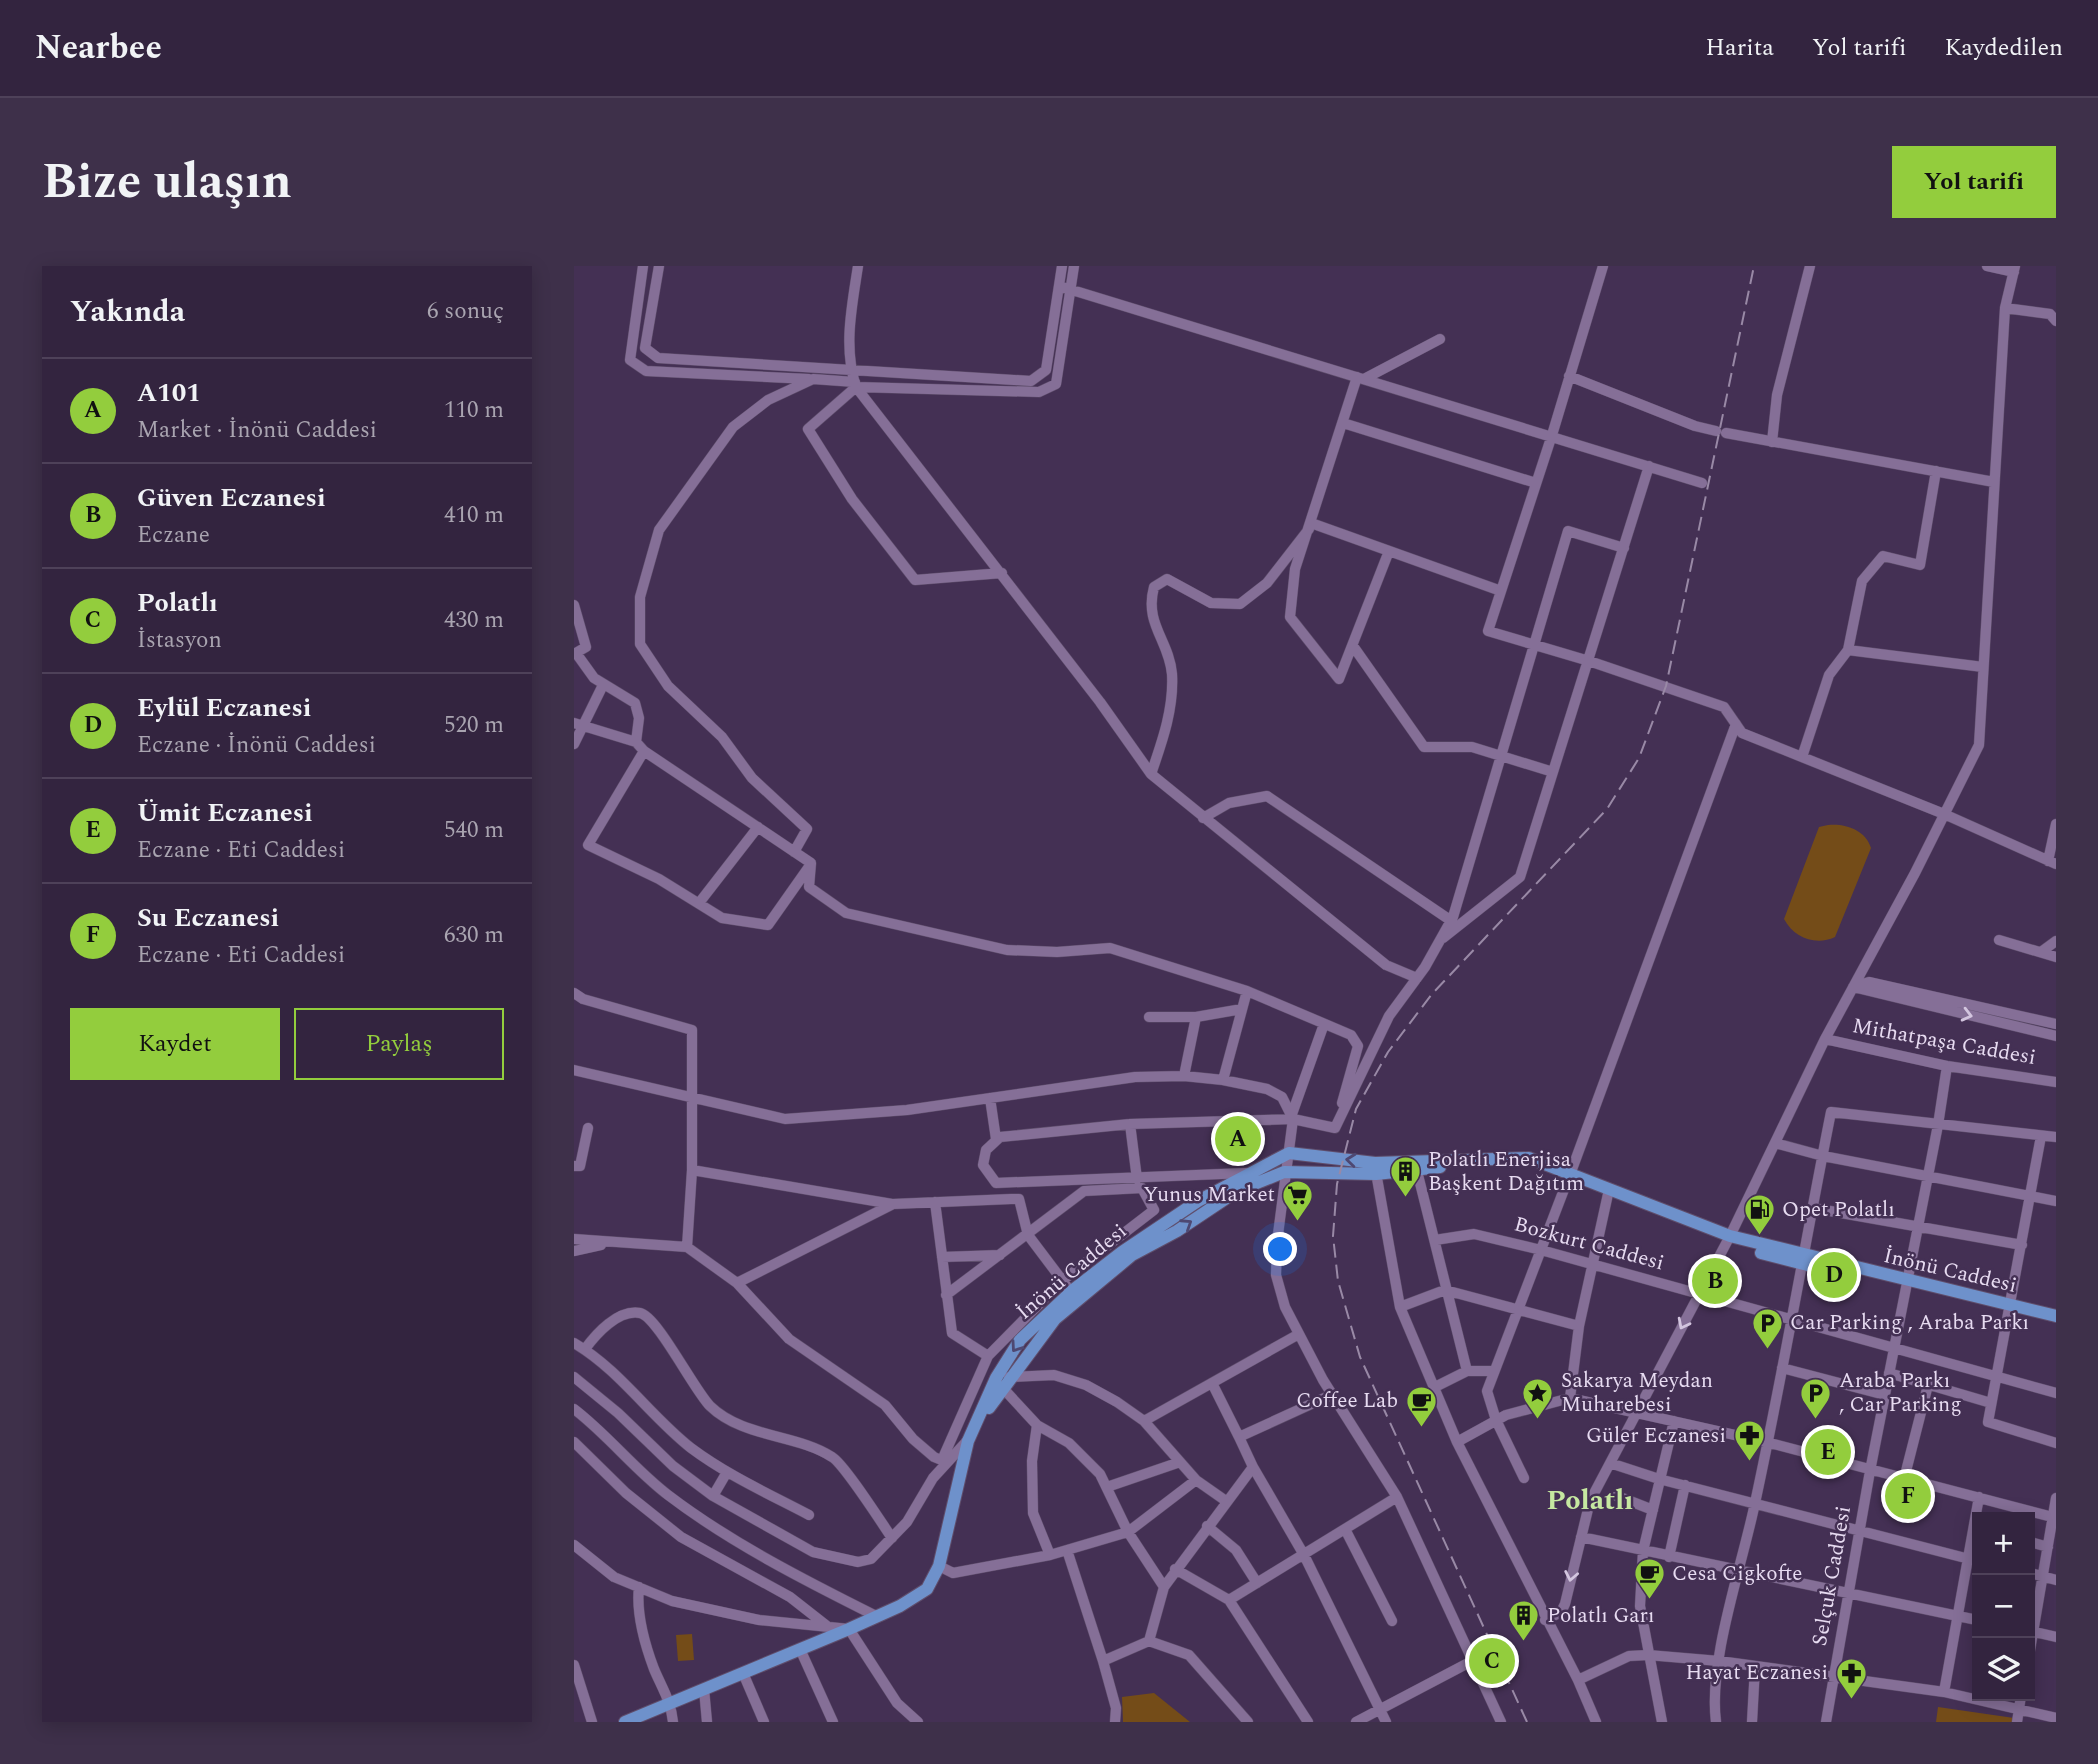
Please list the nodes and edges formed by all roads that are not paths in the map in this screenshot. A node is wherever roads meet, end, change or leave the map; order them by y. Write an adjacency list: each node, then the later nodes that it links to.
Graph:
1 (643, 266): 18 (street)
2 (659, 266): 15 (street)
3 (858, 266): 15 (street)
4 (1062, 266): 10 (street)
5 (1074, 266): 11 (street)
6 (1602, 266): 16 (street)
7 (1810, 266): 22 (street)
8 (1987, 266): 9 (street)
9 (2015, 269): 12 (street)
10 (1059, 286): 11 (street); 15 (street)
11 (1071, 288): 17 (street); 19 (street)
12 (2006, 308): 13 (street); 25 (street)
13 (2056, 321)
14 (1440, 339): 17 (street)
15 (851, 371): 19 (street)
16 (1569, 376): 21 (street); 22 (street)
17 (1361, 378): 20 (street); 21 (street)
18 (813, 379): 19 (street); 53 (street)
19 (856, 384): 31 (street); 31 (street)
20 (1343, 423): 26 (street); 28 (street)
21 (1552, 435): 23 (street); 26 (street)
22 (1772, 442): 24 (street)
23 (1649, 466): 27 (street); 29 (street)
24 (1936, 471): 25 (street); 36 (street)
25 (1994, 482): 39 (street)
26 (1536, 483): 32 (street)
27 (1702, 483)
28 (1310, 526): 30 (street); 35 (street); 48 (street)
29 (1624, 548): 34 (street); 38 (street)
30 (1389, 551): 32 (street); 35 (street)
31 (1002, 573): 48 (street)
32 (1501, 591): 34 (street)
33 (574, 605): 37 (street)
34 (1536, 645): 38 (street); 45 (street)
35 (1353, 646): 45 (street)
36 (1848, 650): 39 (street); 46 (street)
37 (575, 653): 40 (street)
38 (1589, 661): 42 (street); 47 (street)
39 (1983, 667): 49 (street)
40 (603, 685): 41 (street); 44 (street)
41 (579, 724): 43 (street); 44 (street)
42 (1736, 724): 46 (street); 98 (street)
43 (574, 744)
44 (640, 747): 52 (street); 56 (street)
45 (1501, 755): 47 (street); 57 (street)
46 (1802, 757): 49 (street)
47 (1553, 772): 59 (street)
48 (1151, 774): 50 (street)
49 (1944, 814): 55 (street); 64 (street)
50 (1202, 818): 57 (street); 63 (street)
51 (2056, 824): 55 (street)
52 (758, 827): 53 (street); 56 (street)
53 (794, 852): 54 (street)
54 (811, 863): 56 (street); 65 (street)
55 (2052, 863)
56 (699, 902)
57 (1450, 920): 59 (street)
58 (1999, 940): 61 (street)
59 (1440, 941): 63 (street)
60 (2056, 941): 61 (street)
61 (2041, 953): 62 (street)
62 (2056, 957)
63 (1418, 978): 85 (street)
64 (1853, 987): 71 (street); 72 (street, one-way to 72); 73 (street)
65 (1247, 991): 67 (street); 70 (street)
66 (574, 993): 79 (street)
67 (1242, 1009): 69 (street); 77 (street)
68 (1149, 1017): 69 (street)
69 (1196, 1017): 76 (street)
70 (1324, 1024): 81 (street); 85 (street)
71 (2056, 1024)
72 (2056, 1036)
73 (1825, 1040): 74 (street, Mithatpaşa Caddesi); 89 (street)
74 (1947, 1066): 78 (street, Mithatpaşa Caddesi); 83 (street, Selçuk Caddesi)
75 (574, 1070): 79 (street)
76 (1184, 1076): 77 (street); 80 (street)
77 (1223, 1080): 81 (street)
78 (2056, 1082)
79 (690, 1097): 80 (street); 94 (street)
80 (990, 1098): 88 (street)
81 (1292, 1117): 82 (street); 85 (street); 90 (street)
82 (1129, 1124): 88 (street); 100 (street)
83 (1938, 1125): 86 (street); 91 (street); 99 (street, Selçuk Caddesi)
84 (588, 1128): 92 (street)
85 (1335, 1128)
86 (2041, 1136): 87 (street); 103 (street)
87 (2056, 1137)
88 (996, 1139): 101 (street)
89 (1775, 1143): 91 (street); 112 (street)
90 (1289, 1153): 93 (main road, İnönü Caddesi, one-way to 90); 96 (street); 97 (main road, İnönü Caddesi)
91 (1823, 1156): 99 (street); 108 (street)
92 (574, 1166)
93 (1376, 1168): 95 (main road, İnönü Caddesi); 96 (main road, İnönü Caddesi); 98 (main road, İnönü Caddesi); 130 (street)
94 (692, 1170): 107 (street); 116 (street)
95 (1417, 1171): 98 (main road, İnönü Caddesi); 113 (street)
96 (1284, 1172): 137 (street); 148 (main road, İnönü Caddesi, one-way to 96)
97 (1251, 1173): 100 (street); 127 (main road, İnönü Caddesi)
98 (1569, 1176): 102 (main road, İnönü Caddesi); 112 (main road, İnönü Caddesi); 117 (street)
99 (1928, 1177): 103 (street); 109 (street, Selçuk Caddesi)
100 (1137, 1179): 101 (street)
101 (996, 1183): 104 (street)
102 (1608, 1194): 112 (main road, İnönü Caddesi); 122 (street)
103 (2031, 1195): 105 (street); 115 (street)
104 (996, 1199): 106 (street); 110 (street)
105 (2056, 1201)
106 (935, 1202): 107 (street); 120 (street)
107 (892, 1204): 124 (street)
108 (1813, 1208): 109 (street); 121 (street)
109 (1918, 1225): 115 (street); 125 (street, Selçuk Caddesi)
110 (1028, 1235): 119 (street); 123 (street); 123 (street)
111 (574, 1239): 114 (street)
112 (1728, 1239): 121 (main road, İnönü Caddesi); 128 (street)
113 (1435, 1240): 117 (street, Bozkurt Caddesi); 126 (street)
114 (610, 1243): 116 (street); 118 (street)
115 (2022, 1245): 131 (street)
116 (687, 1247): 124 (street)
117 (1541, 1250): 122 (street, Bozkurt Caddesi); 132 (street)
118 (574, 1251)
119 (1000, 1255): 120 (street); 129 (street)
120 (942, 1257): 129 (street)
121 (1803, 1260): 125 (main road, İnönü Caddesi); 134 (street)
122 (1593, 1264): 128 (street, Bozkurt Caddesi); 136 (street)
123 (1063, 1280): 127 (street); 141 (street)
124 (737, 1283): 169 (street)
125 (1905, 1285): 131 (main road, İnönü Caddesi); 140 (street, Selçuk Caddesi)
126 (1445, 1290): 130 (street); 132 (street); 143 (street)
127 (1071, 1292): 148 (main road, İnönü Caddesi, one-way to 148)
128 (1698, 1294): 134 (street, Bozkurt Caddesi); 158 (street, one-way to 158)
129 (946, 1295): 141 (street)
130 (1400, 1307): 151 (street)
131 (2010, 1309): 133 (main road, İnönü Caddesi); 135 (main road, İnönü Caddesi); 147 (street)
132 (1518, 1310): 136 (street); 144 (street)
133 (2056, 1316)
134 (1792, 1321): 140 (street, Bozkurt Caddesi); 142 (street)
135 (2056, 1324)
136 (1579, 1326): 155 (street)
137 (1299, 1334): 149 (street); 153 (street)
138 (574, 1343): 139 (street)
139 (585, 1349): 173 (street); 196 (street)
140 (1894, 1349): 145 (street, Selçuk Caddesi); 147 (street, Bozkurt Caddesi)
141 (988, 1356): 169 (street)
142 (1782, 1368): 154 (street); 166 (street)
143 (1467, 1371): 144 (street); 151 (street)
144 (1494, 1371): 159 (street)
145 (1889, 1373): 150 (street); 154 (street, Selçuk Caddesi)
146 (574, 1377): 180 (street)
147 (1997, 1377): 152 (street, Bozkurt Caddesi); 156 (street)
148 (1003, 1381): 160 (street); 162 (street); 169 (main road, İnönü Caddesi)
149 (1212, 1383): 160 (street); 163 (street)
150 (1928, 1385): 156 (street); 176 (street)
151 (1434, 1387): 165 (street)
152 (2056, 1393)
153 (1331, 1395): 163 (street); 183 (street)
154 (1885, 1395): 172 (street, Selçuk Caddesi)
155 (1570, 1398): 158 (street); 159 (street)
156 (1991, 1403): 167 (street)
157 (574, 1409): 217 (street)
158 (1636, 1411): 161 (street); 170 (street)
159 (1496, 1420): 165 (street); 174 (street)
160 (1144, 1421): 168 (street)
161 (1674, 1421): 166 (street); 175 (street)
162 (1037, 1424): 179 (street); 202 (street)
163 (1239, 1437): 171 (street)
164 (574, 1442): 223 (street)
165 (1457, 1442): 221 (street)
166 (1766, 1442): 172 (street); 186 (street)
167 (2056, 1443)
168 (1180, 1462): 177 (street); 179 (street)
169 (950, 1463): 196 (street); 206 (main road, İnönü Caddesi)
170 (1610, 1463): 175 (street); 195 (street)
171 (1253, 1466): 185 (street); 203 (street)
172 (1870, 1471): 176 (street); 193 (street, Selçuk Caddesi)
173 (727, 1472): 180 (street); 189 (street)
174 (1524, 1478)
175 (1659, 1479): 178 (street); 187 (street)
176 (1904, 1479): 182 (street)
177 (1196, 1480): 185 (street); 194 (street)
178 (1685, 1485): 186 (street); 204 (street)
179 (1107, 1487): 194 (street)
180 (713, 1496): 196 (street)
181 (1617, 1496): 187 (street)
182 (1979, 1496): 188 (street); 190 (street)
183 (1397, 1497): 192 (street); 231 (street)
184 (2056, 1498): 190 (street)
185 (1226, 1501): 191 (street)
186 (1755, 1502): 193 (street); 208 (street)
187 (1653, 1510): 201 (street)
188 (1977, 1512)
189 (809, 1515)
190 (2055, 1518): 199 (street)
191 (1207, 1526): 207 (street); 212 (street)
192 (1345, 1530): 203 (street); 222 (street)
193 (1858, 1530): 205 (street); 215 (street, Selçuk Caddesi)
194 (1128, 1532): 200 (street); 214 (street)
195 (1581, 1537): 201 (street); 221 (street, one-way to 221)
196 (892, 1538)
197 (2035, 1543): 199 (street)
198 (574, 1545): 213 (street)
199 (2048, 1547): 210 (street)
200 (1067, 1550): 202 (street); 230 (street)
201 (1643, 1551): 204 (street); 229 (street)
202 (1050, 1555): 206 (street)
203 (1304, 1555): 212 (street); 242 (street)
204 (1669, 1557): 208 (street)
205 (1972, 1559): 218 (street)
206 (939, 1566): 217 (main road, İnönü Caddesi)
207 (1175, 1569): 214 (street); 216 (street)
208 (1739, 1571): 215 (street); 232 (street)
209 (2035, 1574): 210 (street)
210 (2043, 1576): 211 (street); 219 (street)
211 (2056, 1580)
212 (1256, 1583): 216 (street)
213 (639, 1587): 223 (street); 241 (street)
214 (1164, 1587): 227 (street)
215 (1847, 1594): 218 (street); 236 (street, Selçuk Caddesi)
216 (1229, 1600): 254 (street)
217 (876, 1615): 224 (main road, İnönü Caddesi)
218 (1957, 1616): 220 (street); 239 (street)
219 (2035, 1616)
220 (1972, 1619)
221 (1545, 1620): 237 (street)
222 (1392, 1621)
223 (827, 1627): 224 (street)
224 (849, 1629): 228 (main road, İnönü Caddesi); 251 (street)
225 (2035, 1632): 226 (street)
226 (2056, 1637)
227 (1149, 1641): 230 (street); 253 (street)
228 (800, 1649): 235 (main road, İnönü Caddesi); 250 (street)
229 (1648, 1655): 232 (street); 237 (street); 259 (street)
230 (1103, 1661): 252 (street)
231 (1472, 1661): 242 (street); 257 (street)
232 (1719, 1661): 234 (street); 260 (street)
233 (574, 1665): 245 (street)
234 (1755, 1667): 236 (street); 261 (street)
235 (743, 1673): 238 (main road, İnönü Caddesi); 249 (street)
236 (1835, 1677): 239 (street); 262 (street, Selçuk Caddesi)
237 (1578, 1680): 258 (street)
238 (704, 1689): 241 (main road, İnönü Caddesi); 248 (street)
239 (1944, 1692): 243 (street)
240 (2020, 1701): 243 (street)
241 (671, 1703): 246 (main road, İnönü Caddesi); 247 (street)
242 (1380, 1708): 255 (street); 256 (street)
243 (2018, 1708): 244 (street); 263 (street)
244 (2056, 1718)
245 (592, 1722)
246 (626, 1722)
247 (673, 1722)
248 (707, 1722)
249 (764, 1722)
250 (833, 1722)
251 (918, 1722)
252 (1115, 1722)
253 (1248, 1722)
254 (1308, 1722)
255 (1356, 1722)
256 (1386, 1722)
257 (1501, 1722)
258 (1596, 1722)
259 (1662, 1722)
260 (1716, 1722)
261 (1752, 1722)
262 (1826, 1722)
263 (2017, 1722)

